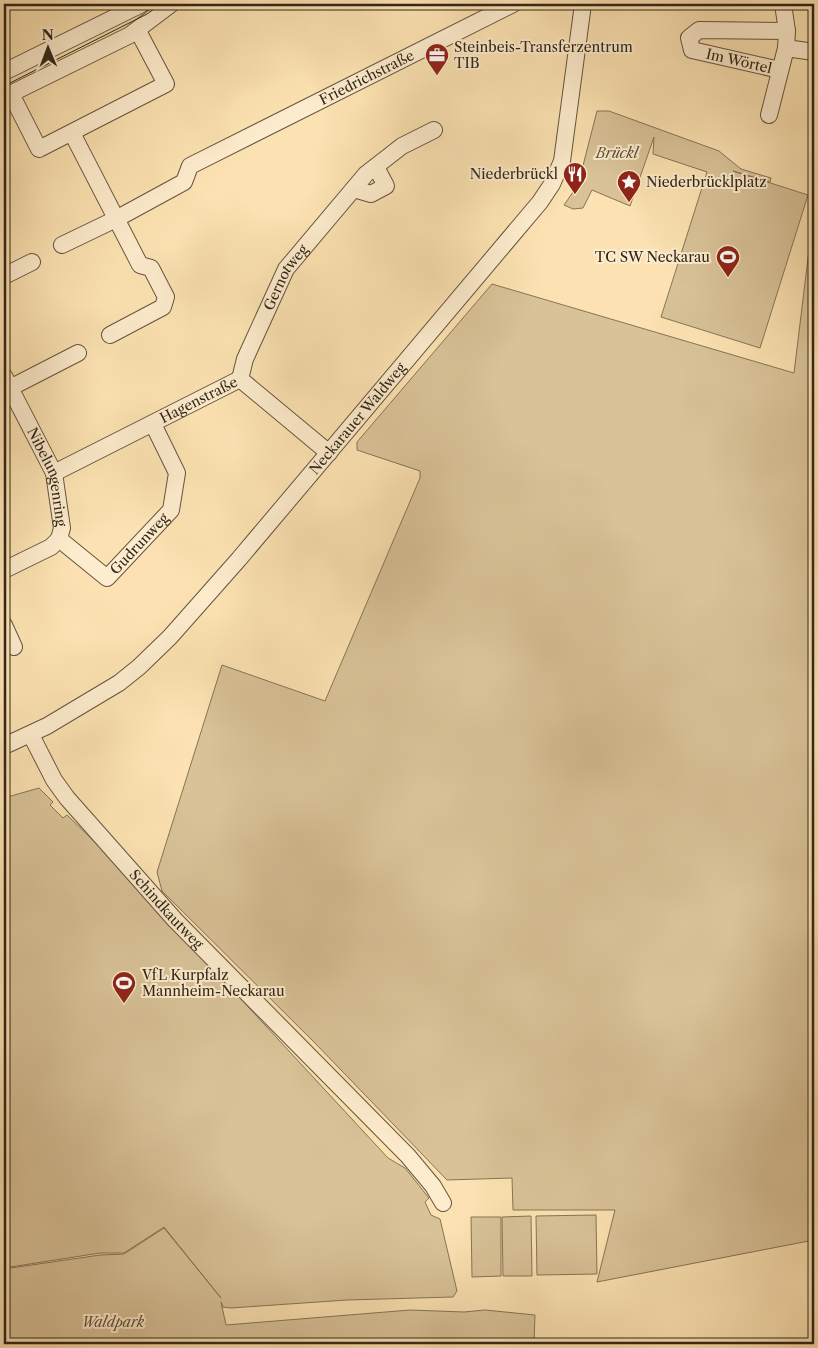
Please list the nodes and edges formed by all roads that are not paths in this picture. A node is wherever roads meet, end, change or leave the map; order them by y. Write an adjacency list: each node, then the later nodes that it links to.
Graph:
1 (142, 4): 11 (street)
2 (171, 4): 6 (street)
3 (512, 4): 16 (street, Friedrichstraße)
4 (583, 4): 25 (street, Neckarauer Waldweg)
5 (784, 4): 7 (street)
6 (138, 31): 12 (street); 15 (street)
7 (787, 31): 8 (street); 10 (street, Im Wörtel)
8 (786, 48): 9 (street, Im Wörtel); 10 (street)
9 (814, 52)
10 (780, 70): 13 (street)
11 (4, 72)
12 (7, 96): 15 (street)
13 (770, 115)
14 (434, 130): 22 (street, Gernotweg)
15 (72, 133): 16 (street)
16 (116, 219): 17 (street, Friedrichstraße); 20 (street)
17 (62, 245)
18 (32, 262): 19 (street)
19 (4, 276)
20 (110, 335)
21 (78, 353): 23 (street, Nibelungenring)
22 (240, 379): 24 (street, Hagenstraße); 25 (street, Hagenstraße)
23 (6, 385): 26 (street, Nibelungenring)
24 (153, 424): 26 (street, Hagenstraße); 27 (street, Gudrunweg)
25 (329, 453): 31 (street, Neckarauer Waldweg)
26 (54, 473): 27 (street, Nibelungenring)
27 (59, 539): 28 (street, Nibelungenring)
28 (4, 570)
29 (4, 625): 30 (street)
30 (14, 647)
31 (31, 735): 32 (street, Neckarauer Waldweg); 33 (street, Schindkautweg)
32 (4, 746)
33 (442, 1203)

